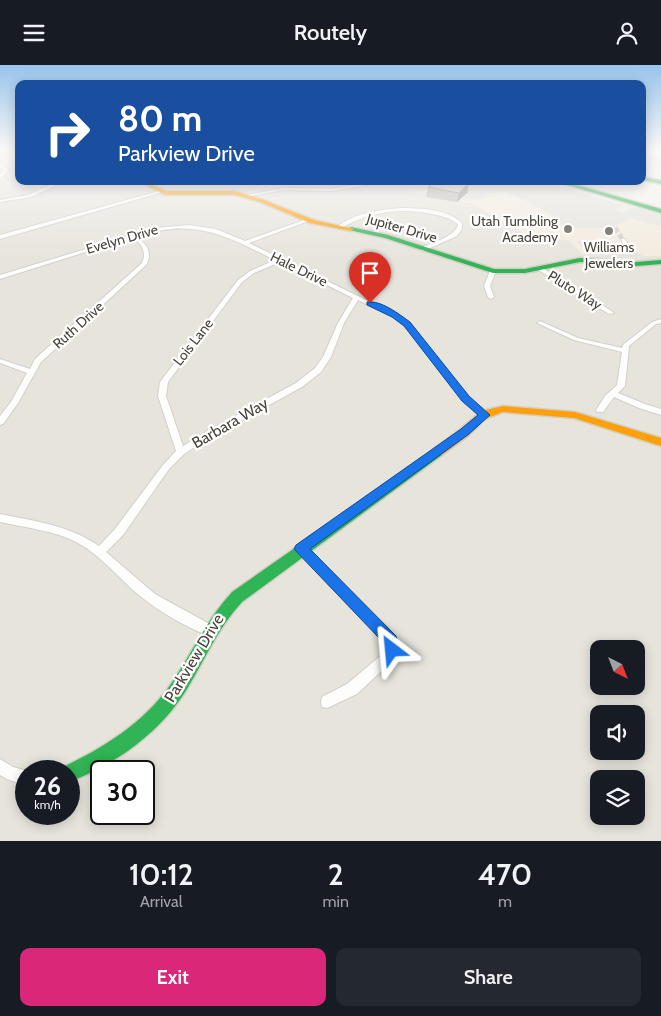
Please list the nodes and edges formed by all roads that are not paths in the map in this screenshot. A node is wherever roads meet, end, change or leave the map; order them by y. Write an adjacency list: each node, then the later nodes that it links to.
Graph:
1 (47, 188): 9 (street)
2 (154, 188): 6 (main road, Jupiter Drive)
3 (221, 188): 7 (main road)
4 (343, 188): 8 (street)
5 (581, 188): 10 (main road)
6 (161, 192): 7 (main road, Jupiter Drive); 14 (street)
7 (218, 192): 8 (main road, Jupiter Drive)
8 (244, 196): 11 (main road, Jupiter Drive)
9 (0, 201)
10 (661, 211)
11 (309, 220): 12 (main road, Jupiter Drive); 15 (street)
12 (339, 227): 16 (main road, Jupiter Drive); 16 (street)
13 (133, 235): 15 (street, Evelyn Drive); 21 (street, Evelyn Drive); 29 (street, Ruth Drive)
14 (0, 237)
15 (245, 243): 17 (street, Hale Drive)
16 (423, 249): 20 (main road, Jupiter Drive)
17 (280, 260): 22 (street, Hale Drive); 36 (street, Lois Lane)
18 (661, 262): 19 (main road, Jupiter Drive)
19 (538, 268): 20 (main road, Jupiter Drive); 24 (street, Pluto Way)
20 (493, 271): 23 (street)
21 (0, 277)
22 (357, 297): 33 (street, Hale Drive); 36 (street, Barbara Way)
23 (491, 297)
24 (611, 313)
25 (661, 321): 27 (street)
26 (540, 323): 27 (street)
27 (625, 351): 30 (street)
28 (0, 361): 29 (street)
29 (30, 372): 34 (street, Ruth Drive)
30 (614, 393): 31 (street); 32 (street)
31 (600, 410)
32 (661, 411)
33 (485, 415): 35 (main road, Parkview Drive); 38 (main road, Parkview Drive)
34 (0, 422)
35 (661, 442)
36 (181, 452): 39 (street, Barbara Way)
37 (0, 518): 39 (street)
38 (301, 549): 40 (main road, Parkview Drive); 41 (street)
39 (99, 552): 40 (street)
40 (209, 630): 43 (main road, Parkview Drive)
41 (327, 702)
42 (0, 766): 44 (street)
43 (80, 768)
44 (15, 775)

